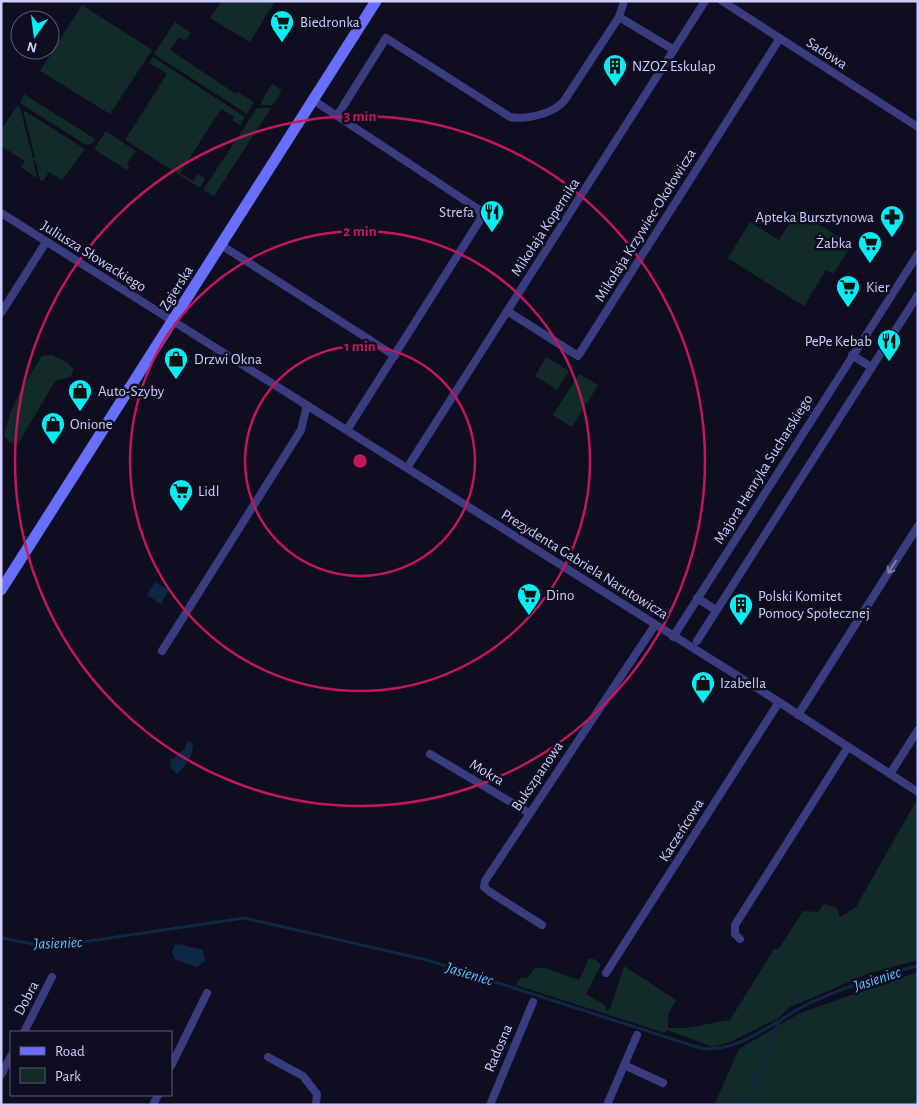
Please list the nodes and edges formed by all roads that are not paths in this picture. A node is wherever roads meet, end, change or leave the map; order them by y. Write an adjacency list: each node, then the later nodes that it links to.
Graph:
1 (376, 1): 8 (main road, Zgierska)
2 (624, 1): 5 (street)
3 (705, 1): 7 (street, Mikołaja Kopernika)
4 (722, 1): 6 (street, Sadowa)
5 (619, 17): 7 (street); 9 (street)
6 (780, 38): 10 (street, Sadowa); 16 (street, Mikołaja Krzywiec-Okołowicza)
7 (674, 50): 16 (street, Mikołaja Kopernika)
8 (313, 100): 9 (street); 13 (main road, Zgierska)
9 (337, 116): 20 (street)
10 (918, 127)
11 (1, 213): 12 (street, Juliusza Słowackiego)
12 (46, 242): 17 (street); 18 (street, Juliusza Słowackiego)
13 (221, 245): 18 (main road, Zgierska); 20 (street)
14 (918, 254): 19 (street, Majora Henryka Sucharskiego)
15 (918, 294): 21 (street)
16 (507, 311): 24 (street, Mikołaja Kopernika)
17 (1, 313)
18 (173, 321): 22 (street, Prezydenta Gabriela Narutowicza); 26 (main road, Zgierska)
19 (852, 355): 21 (street); 27 (street, Majora Henryka Sucharskiego)
20 (394, 356): 23 (street)
21 (871, 367): 28 (street)
22 (307, 405): 23 (street, Prezydenta Gabriela Narutowicza); 32 (street)
23 (347, 430): 24 (street, Prezydenta Gabriela Narutowicza)
24 (407, 468): 29 (street, Prezydenta Gabriela Narutowicza)
25 (918, 526): 34 (street, one-way to 34)
26 (1, 590)
27 (697, 598): 28 (street); 30 (street, Majora Henryka Sucharskiego)
28 (716, 610): 31 (street)
29 (655, 625): 30 (street, Prezydenta Gabriela Narutowicza); 40 (street, Bukszpanowa)
30 (674, 637): 33 (street, Prezydenta Gabriela Narutowicza)
31 (697, 641)
32 (162, 651)
33 (779, 702): 34 (street, Prezydenta Gabriela Narutowicza); 43 (street, Kaczeńcowa)
34 (798, 714): 36 (street, Prezydenta Gabriela Narutowicza)
35 (918, 730): 38 (street)
36 (848, 747): 38 (street, Prezydenta Gabriela Narutowicza); 42 (street)
37 (430, 754): 40 (street, Mokra)
38 (890, 774): 39 (street, Prezydenta Gabriela Narutowicza)
39 (918, 792)
40 (529, 813): 41 (street, Bukszpanowa)
41 (542, 925)
42 (740, 938)
43 (606, 973)
44 (52, 977): 47 (street, Dobra)
45 (207, 993): 51 (street)
46 (532, 1002): 56 (street, Radosna)
47 (25, 1031)
48 (637, 1035): 52 (street)
49 (268, 1057): 55 (street)
50 (10, 1058): 53 (street)
51 (172, 1064)
52 (624, 1066): 54 (street); 57 (street)
53 (1, 1076)
54 (663, 1083)
55 (316, 1105)
56 (490, 1105)
57 (607, 1105)

